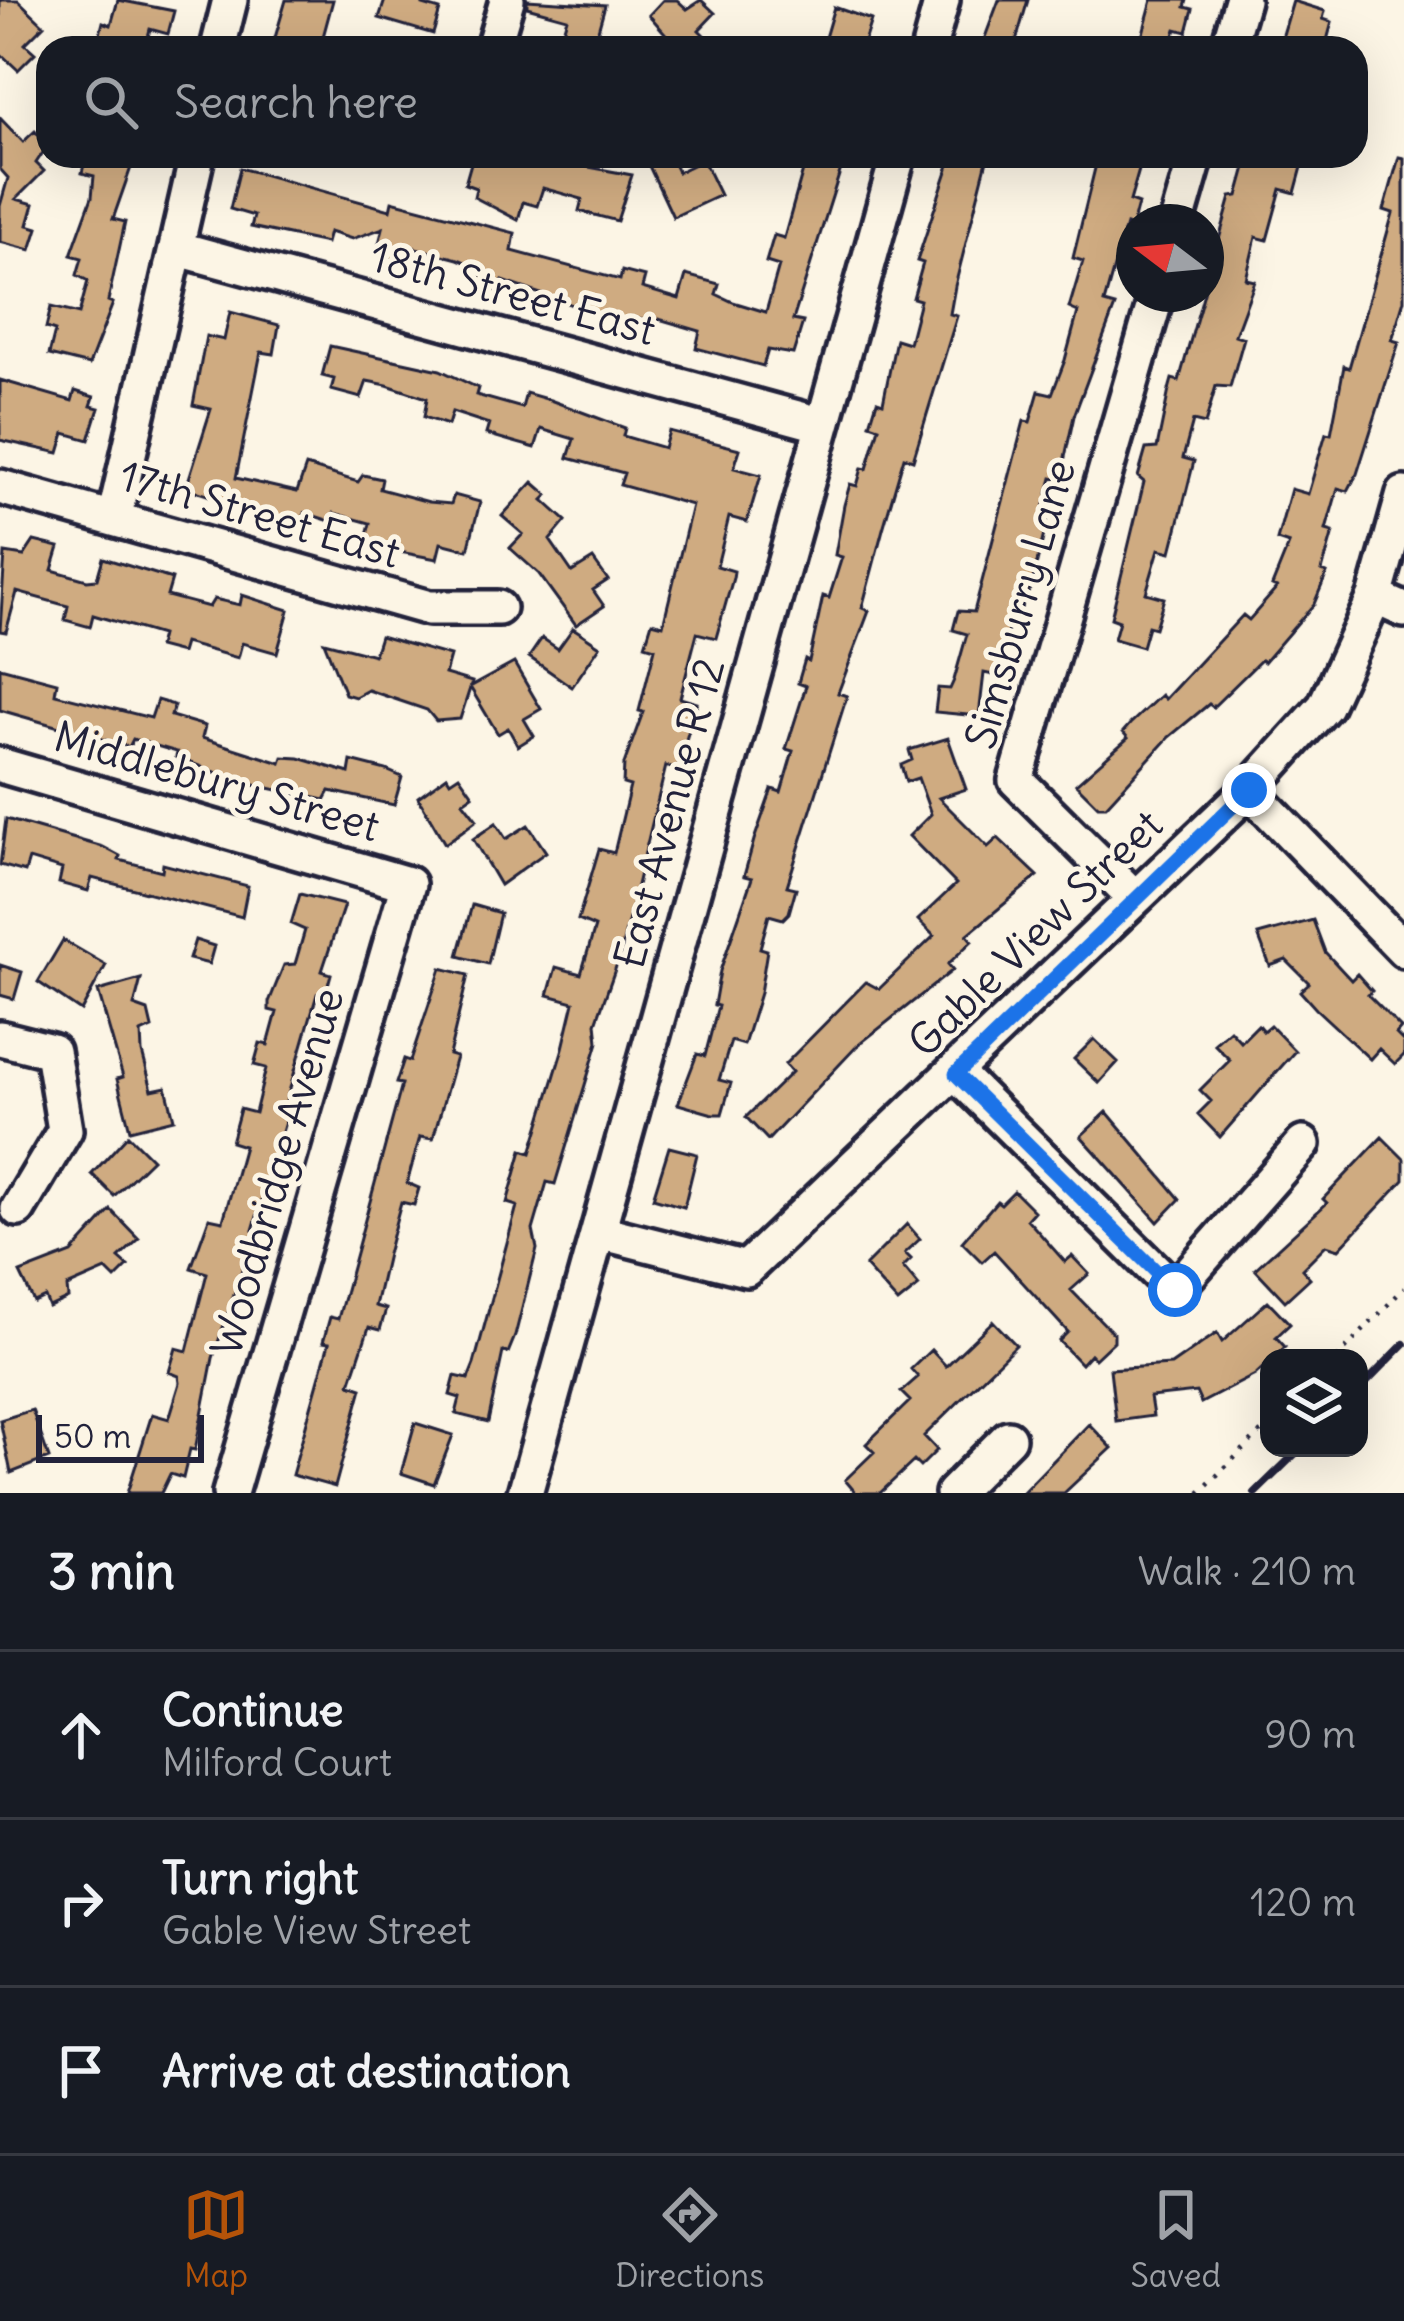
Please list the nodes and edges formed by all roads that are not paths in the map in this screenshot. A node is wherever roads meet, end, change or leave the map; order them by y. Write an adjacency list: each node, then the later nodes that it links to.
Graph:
1 (230, 0): 5 (street)
2 (507, 0): 6 (street)
3 (942, 0): 7 (street)
4 (1241, 0): 8 (street)
5 (221, 36)
6 (496, 36)
7 (932, 36)
8 (1231, 36)
9 (195, 168): 13 (street)
10 (895, 168): 15 (street, East Avenue R 12)
11 (1193, 168): 12 (street)
12 (1183, 204)
13 (178, 249): 15 (street, 18th Street East); 18 (street)
14 (1151, 312): 24 (street, Simsburry Lane)
15 (823, 425): 30 (street, East Avenue R 12)
16 (0, 488): 18 (street, 17th Street East)
17 (1404, 494): 19 (street, Gable View Street)
18 (113, 520): 20 (street, 17th Street East)
19 (1389, 604): 22 (street, Gable View Street)
20 (498, 608)
21 (0, 766): 23 (street, Middlebury Street)
22 (1249, 790): 24 (street, Gable View Street); 25 (street)
23 (408, 884): 32 (street, Woodbridge Avenue)
24 (1134, 897): 27 (street, Gable View Street)
25 (1404, 950)
26 (0, 1038): 29 (street)
27 (956, 1074): 28 (street); 30 (street, Gable View Street)
28 (1303, 1144)
29 (18, 1208)
30 (600, 1232): 33 (street, East Avenue R 12)
31 (1008, 1438): 34 (street)
32 (239, 1491)
33 (525, 1493)
34 (953, 1493)

